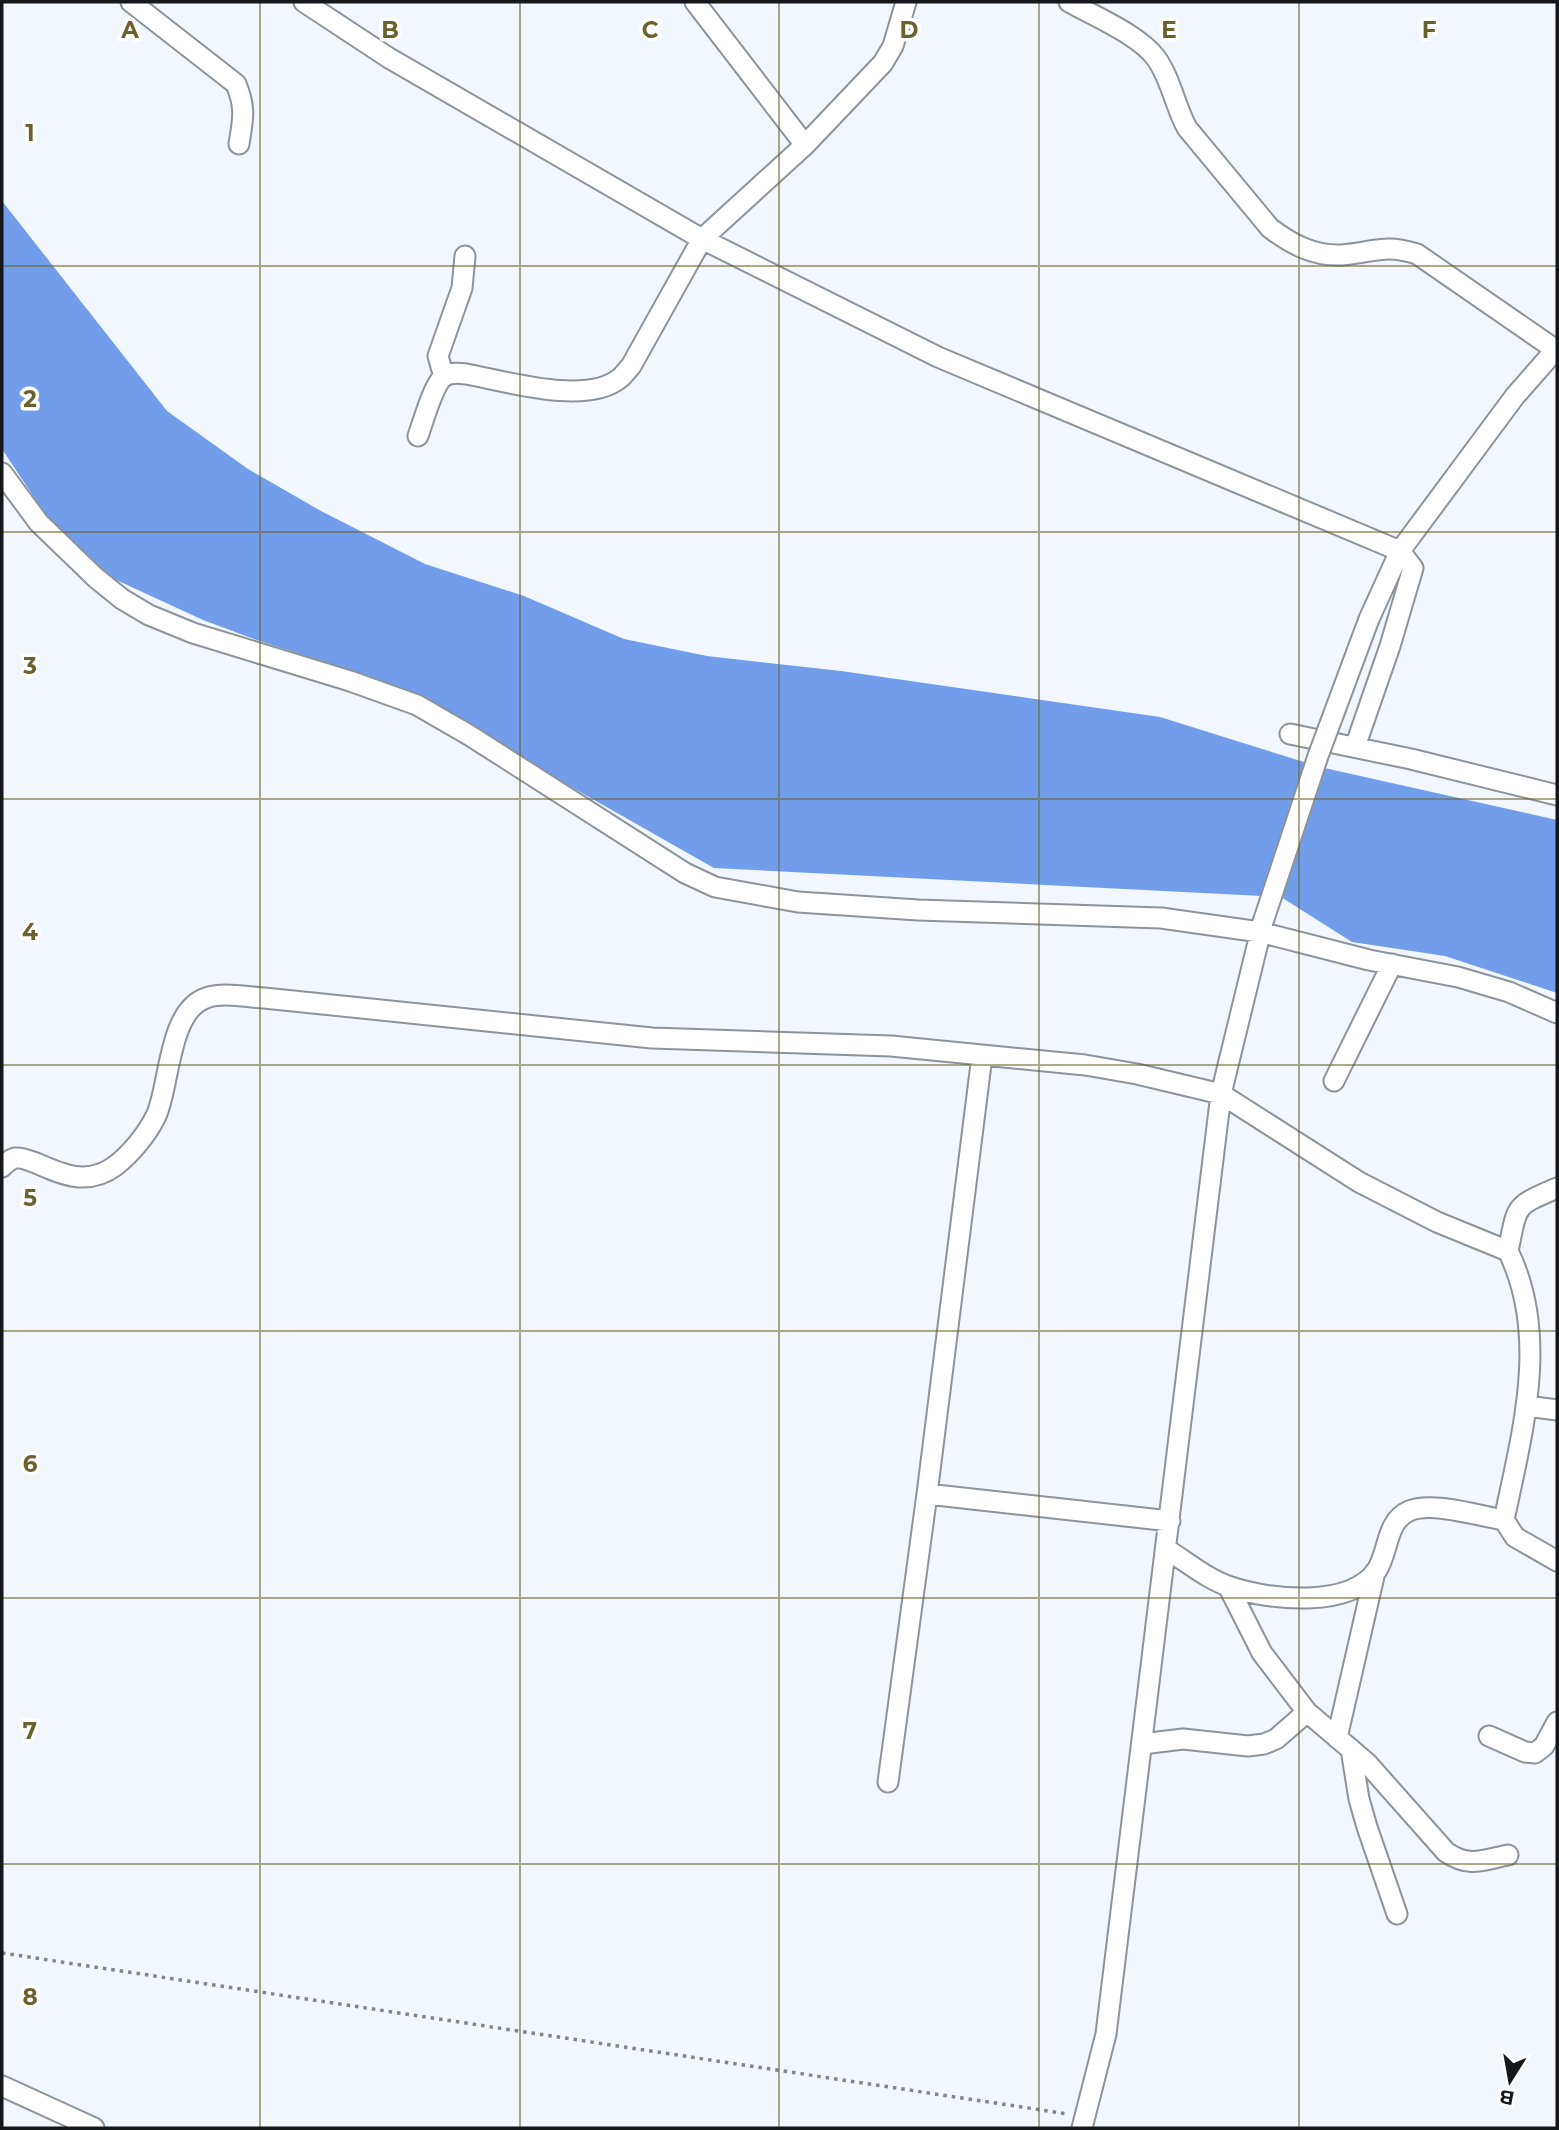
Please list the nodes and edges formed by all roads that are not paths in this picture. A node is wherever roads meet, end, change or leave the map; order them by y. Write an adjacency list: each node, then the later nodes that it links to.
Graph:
1 (131, 2): 6 (street)
2 (304, 2): 8 (street)
3 (695, 2): 7 (street)
4 (906, 2): 7 (street)
5 (1069, 2): 10 (street)
6 (239, 144)
7 (805, 145): 8 (street)
8 (702, 239): 11 (street); 14 (street)
9 (465, 256): 11 (street)
10 (1557, 349): 14 (street)
11 (444, 377): 12 (street)
12 (418, 436)
13 (2, 473): 18 (street)
14 (1400, 551): 16 (street); 18 (street, bridge)
15 (1290, 734): 16 (street)
16 (1355, 747): 17 (street)
17 (1557, 795)
18 (1262, 927): 19 (street); 23 (street)
19 (1392, 964): 20 (street); 22 (street)
20 (1557, 1013)
21 (982, 1056): 23 (street); 24 (street); 29 (street)
22 (1334, 1081)
23 (1221, 1094): 26 (street); 31 (street)
24 (4, 1163)
25 (1557, 1188): 26 (street)
26 (1508, 1251): 27 (street)
27 (1527, 1406): 28 (street); 30 (street)
28 (1557, 1410)
29 (927, 1494): 31 (street); 41 (street)
30 (1504, 1520): 33 (street); 34 (street)
31 (1170, 1521): 32 (street)
32 (1166, 1549): 35 (street); 40 (street)
33 (1557, 1561)
34 (1375, 1572): 35 (street); 39 (street)
35 (1228, 1587): 36 (street)
36 (1307, 1712): 39 (street); 40 (street)
37 (1557, 1721): 38 (street)
38 (1489, 1736)
39 (1344, 1743): 42 (street); 43 (street)
40 (1142, 1744): 45 (street)
41 (888, 1782)
42 (1508, 1854)
43 (1397, 1914)
44 (2, 2086): 46 (street)
45 (1083, 2122)
46 (94, 2128)

